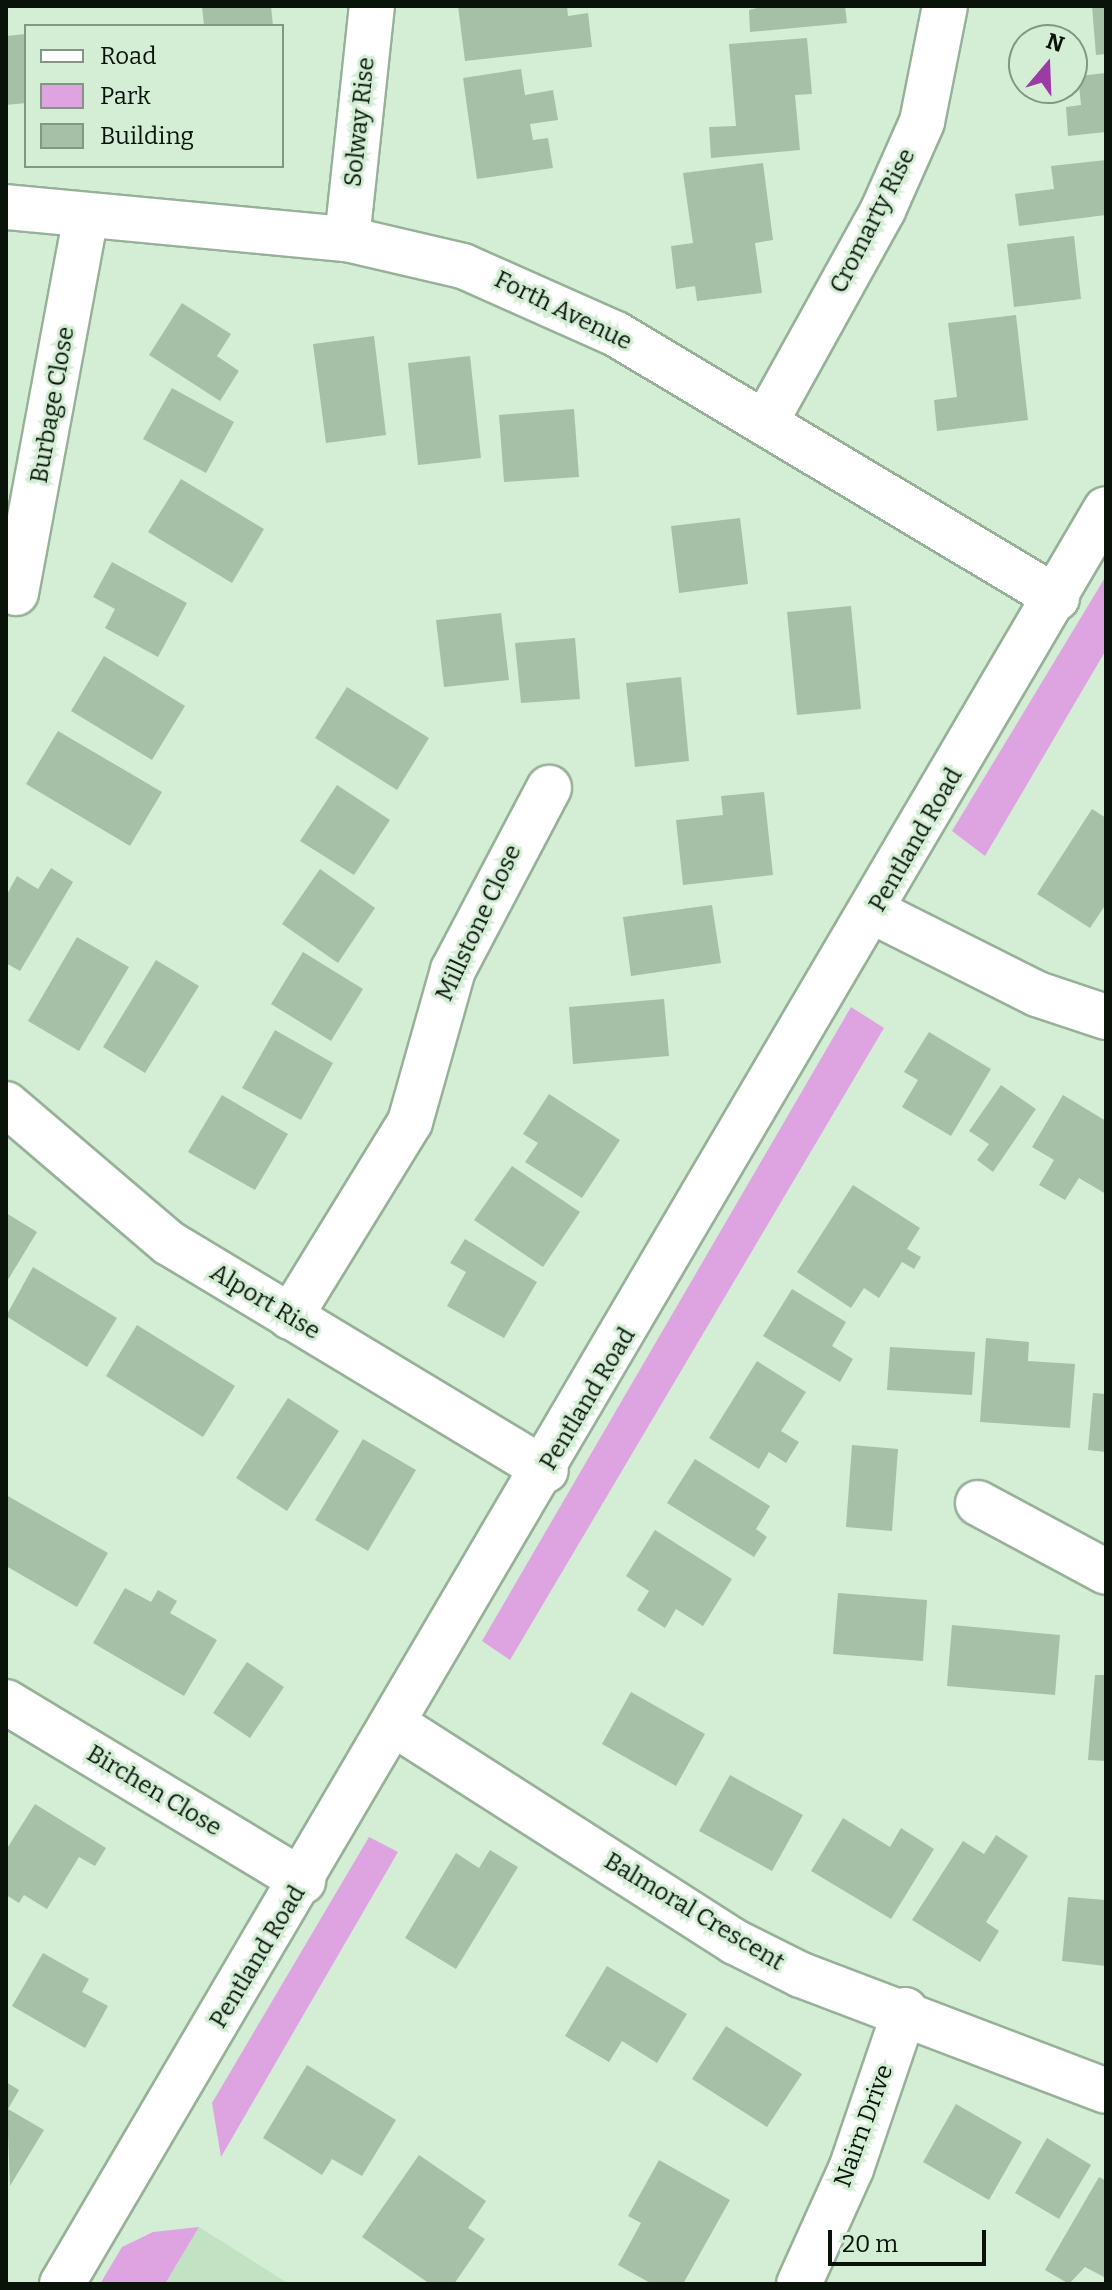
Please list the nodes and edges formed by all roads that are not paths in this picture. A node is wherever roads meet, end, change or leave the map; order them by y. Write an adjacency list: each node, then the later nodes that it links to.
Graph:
1 (372, 6): 5 (street, Solway Rise)
2 (945, 6): 6 (street, Cromarty Rise)
3 (6, 207): 4 (street, Forth Avenue)
4 (86, 215): 5 (street, Forth Avenue); 8 (street, Burbage Close)
5 (347, 239): 6 (street, Forth Avenue)
6 (765, 423): 9 (street, Forth Avenue)
7 (1106, 509): 9 (street, Pentland Road)
8 (16, 593)
9 (1057, 598): 11 (street, Pentland Road)
10 (549, 788): 14 (street, Millstone Close)
11 (874, 912): 12 (street); 15 (street, Pentland Road)
12 (1106, 1017)
13 (6, 1104): 14 (street, Alport Rise)
14 (290, 1317): 15 (street, Alport Rise)
15 (546, 1470): 19 (street, Pentland Road)
16 (978, 1503): 17 (street)
17 (1106, 1572)
18 (6, 1702): 20 (street, Birchen Close)
19 (394, 1724): 20 (street, Pentland Road); 21 (street, Balmoral Crescent)
20 (303, 1881): 23 (street, Pentland Road)
21 (905, 2010): 22 (street, Balmoral Crescent); 24 (street, Nairn Drive)
22 (1106, 2091)
23 (62, 2284)
24 (799, 2284)

